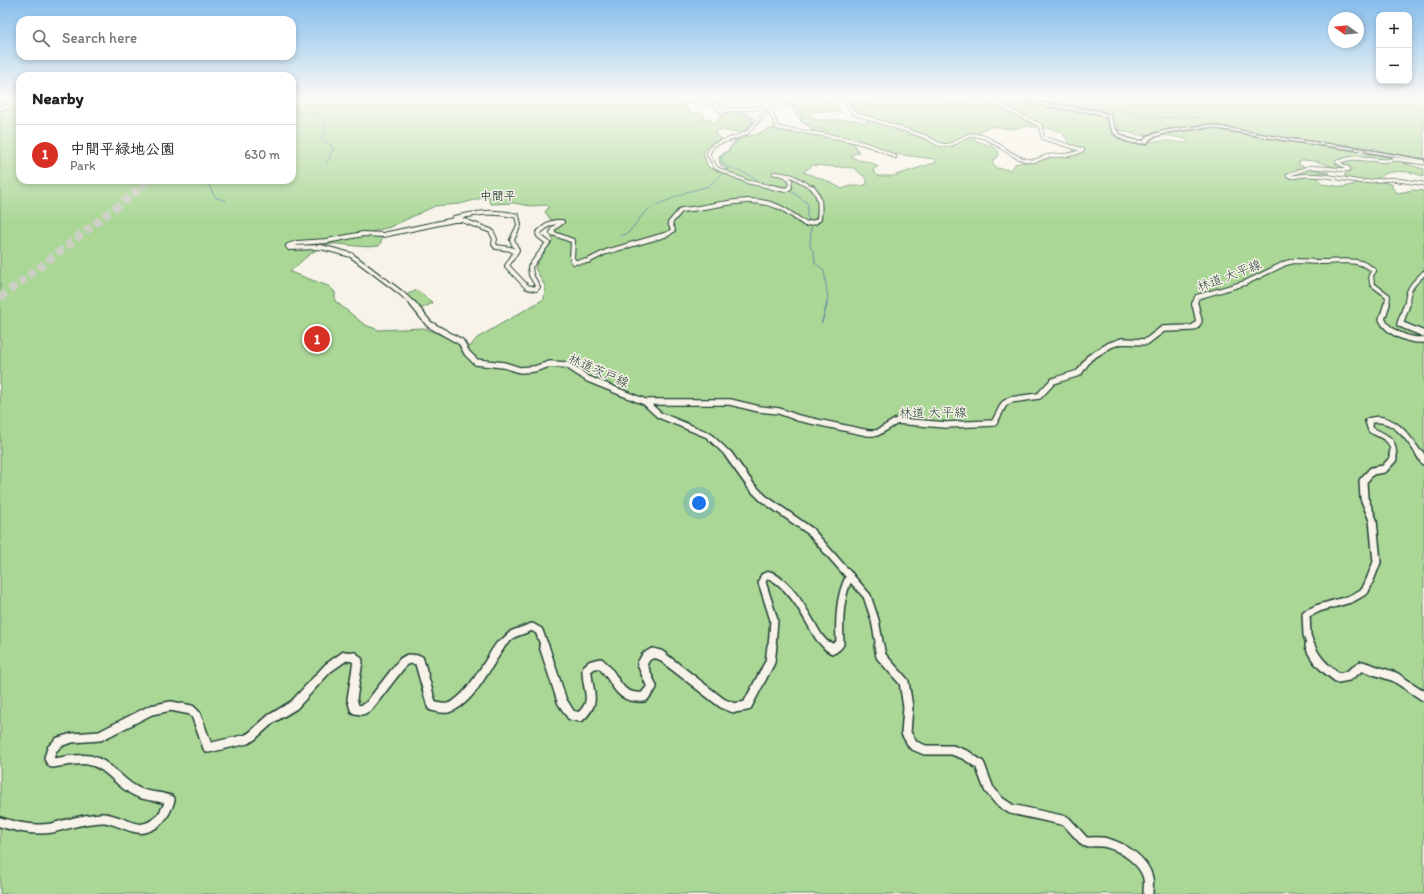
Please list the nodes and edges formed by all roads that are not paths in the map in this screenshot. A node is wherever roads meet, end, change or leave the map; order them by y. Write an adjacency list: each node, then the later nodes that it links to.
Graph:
1 (734, 139): 14 (street)
2 (840, 139): 10 (street)
3 (929, 139): 4 (street)
4 (962, 139)
5 (984, 139): 6 (street)
6 (1045, 139)
7 (1127, 139): 8 (main road)
8 (1148, 139)
9 (1288, 139): 11 (main road)
10 (896, 157)
11 (1424, 162): 12 (street)
12 (1424, 184)
13 (426, 226): 14 (street); 14 (street); 18 (street, 林道茨戸線)
14 (514, 252)
15 (1424, 273): 16 (street)
16 (1424, 334)
17 (1424, 340): 18 (street, 林道 大平線)
18 (646, 402): 20 (street)
19 (1424, 461): 21 (street)
20 (850, 576): 22 (street); 23 (street)
21 (1424, 696)
22 (0, 822)
23 (1148, 894)

